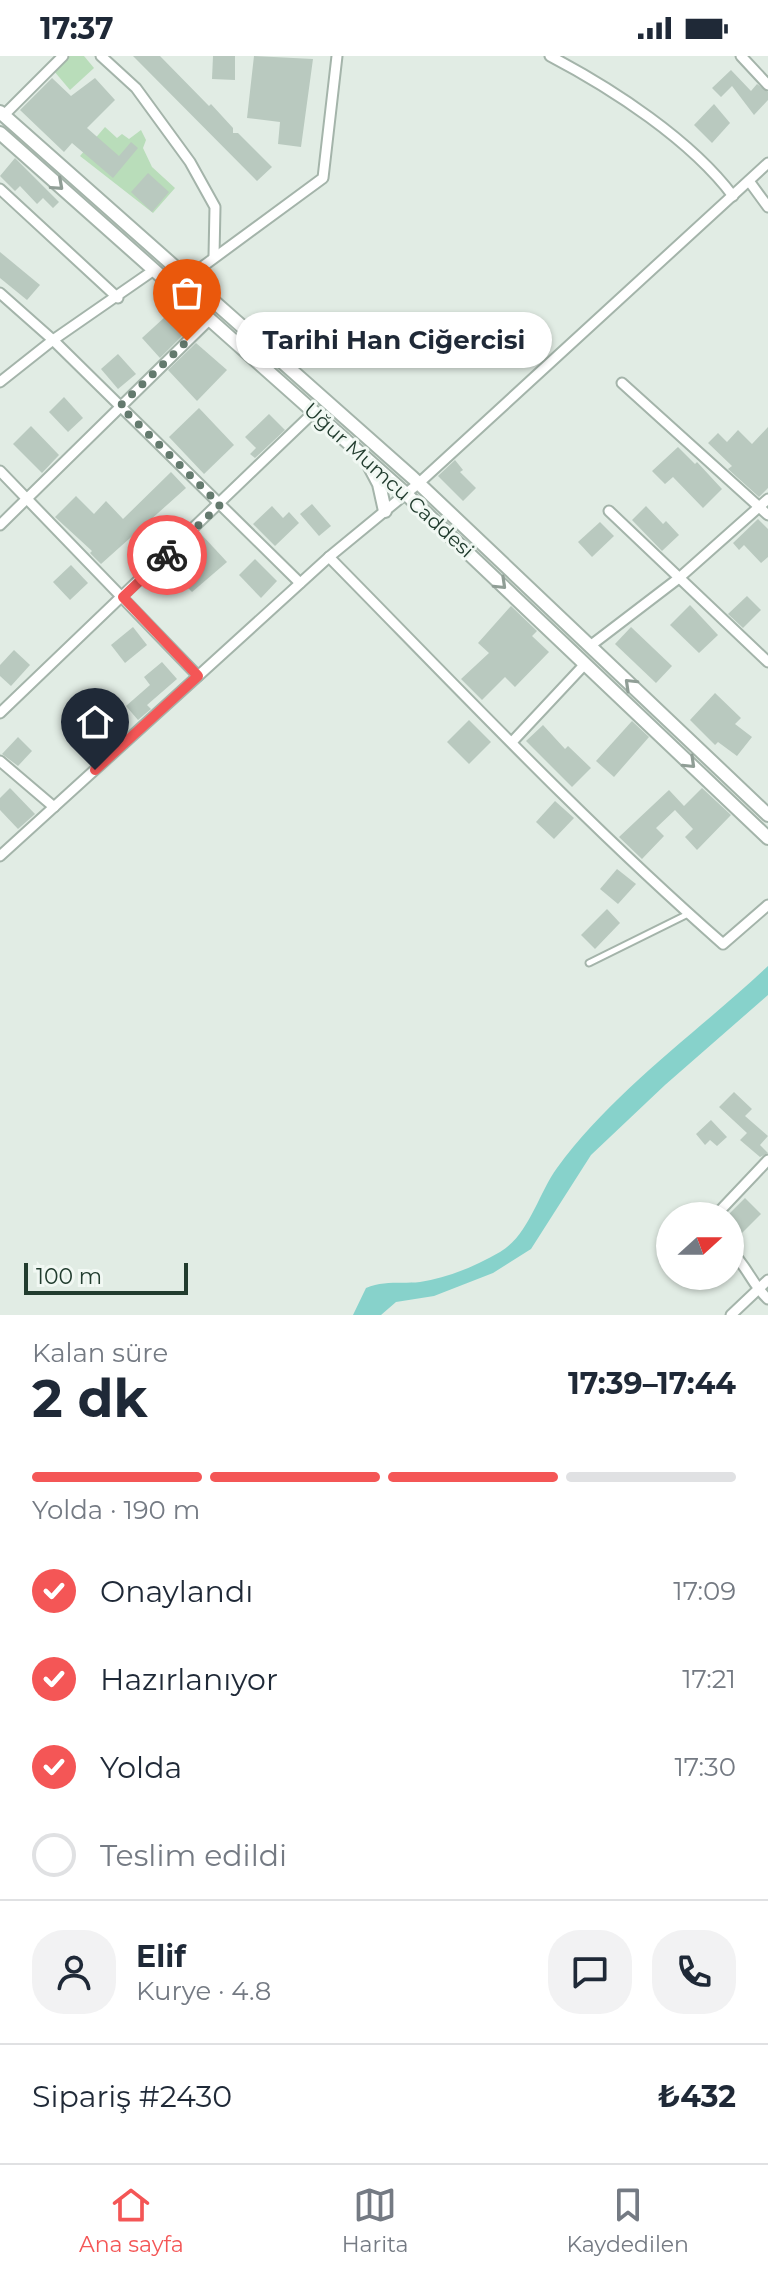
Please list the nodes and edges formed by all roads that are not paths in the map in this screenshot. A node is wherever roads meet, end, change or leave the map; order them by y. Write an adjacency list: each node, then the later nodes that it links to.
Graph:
1 (63, 56): 7 (street)
2 (101, 56): 14 (street)
3 (337, 56): 14 (street)
4 (741, 56): 6 (street)
5 (555, 57): 12 (street)
6 (768, 85)
7 (2, 113): 15 (street, Uğur Mumcu Caddesi)
8 (0, 133): 16 (street, Uğur Mumcu Caddesi, one-way to 16)
9 (768, 163): 10 (street)
10 (749, 181): 12 (street); 13 (street)
11 (0, 189): 20 (street)
12 (733, 196): 29 (street)
13 (768, 207)
14 (214, 256): 17 (street)
15 (166, 259): 16 (street); 17 (street, Uğur Mumcu Caddesi)
16 (154, 270): 18 (street, Uğur Mumcu Caddesi); 20 (street)
17 (187, 278): 18 (street); 29 (street, Uğur Mumcu Caddesi)
18 (177, 290): 21 (street, Uğur Mumcu Caddesi)
19 (0, 293): 22 (street)
20 (118, 298): 22 (street)
21 (210, 319): 25 (street); 26 (street, Uğur Mumcu Caddesi)
22 (53, 340): 23 (street); 25 (street)
23 (0, 382)
24 (622, 383): 34 (street)
25 (120, 406): 31 (street); 33 (street)
26 (314, 412): 27 (street, Uğur Mumcu Caddesi); 33 (street)
27 (366, 458): 30 (street, Uğur Mumcu Caddesi); 35 (street)
28 (0, 471): 31 (street)
29 (419, 483): 30 (street); 43 (street, Uğur Mumcu Caddesi)
30 (406, 494): 35 (street); 45 (street, Uğur Mumcu Caddesi, one-way to 45)
31 (29, 498): 38 (street); 42 (street)
32 (768, 499): 34 (street)
33 (220, 505): 41 (street); 42 (street)
34 (760, 507): 37 (street); 40 (street)
35 (385, 511): 39 (street)
36 (609, 511): 40 (street)
37 (768, 515)
38 (0, 525)
39 (329, 557): 41 (street); 48 (street)
40 (679, 578): 43 (street); 44 (street)
41 (300, 583): 46 (street)
42 (123, 597): 46 (street); 47 (street)
43 (590, 646): 51 (street, Uğur Mumcu Caddesi, one-way to 43)
44 (768, 662)
45 (585, 664): 48 (street); 52 (street, Uğur Mumcu Caddesi, one-way to 52)
46 (198, 676): 50 (street)
47 (0, 713)
48 (512, 742): 55 (street)
49 (0, 761): 50 (street)
50 (54, 807): 53 (street)
51 (768, 815)
52 (768, 838)
53 (0, 856)
54 (768, 905): 55 (street)
55 (688, 914): 56 (lane)
56 (589, 963)
57 (768, 1160): 58 (street)
58 (728, 1202)
59 (744, 1265): 61 (street)
60 (768, 1280): 61 (street)
61 (758, 1290): 62 (street); 63 (street)
62 (768, 1299)
63 (731, 1315)

